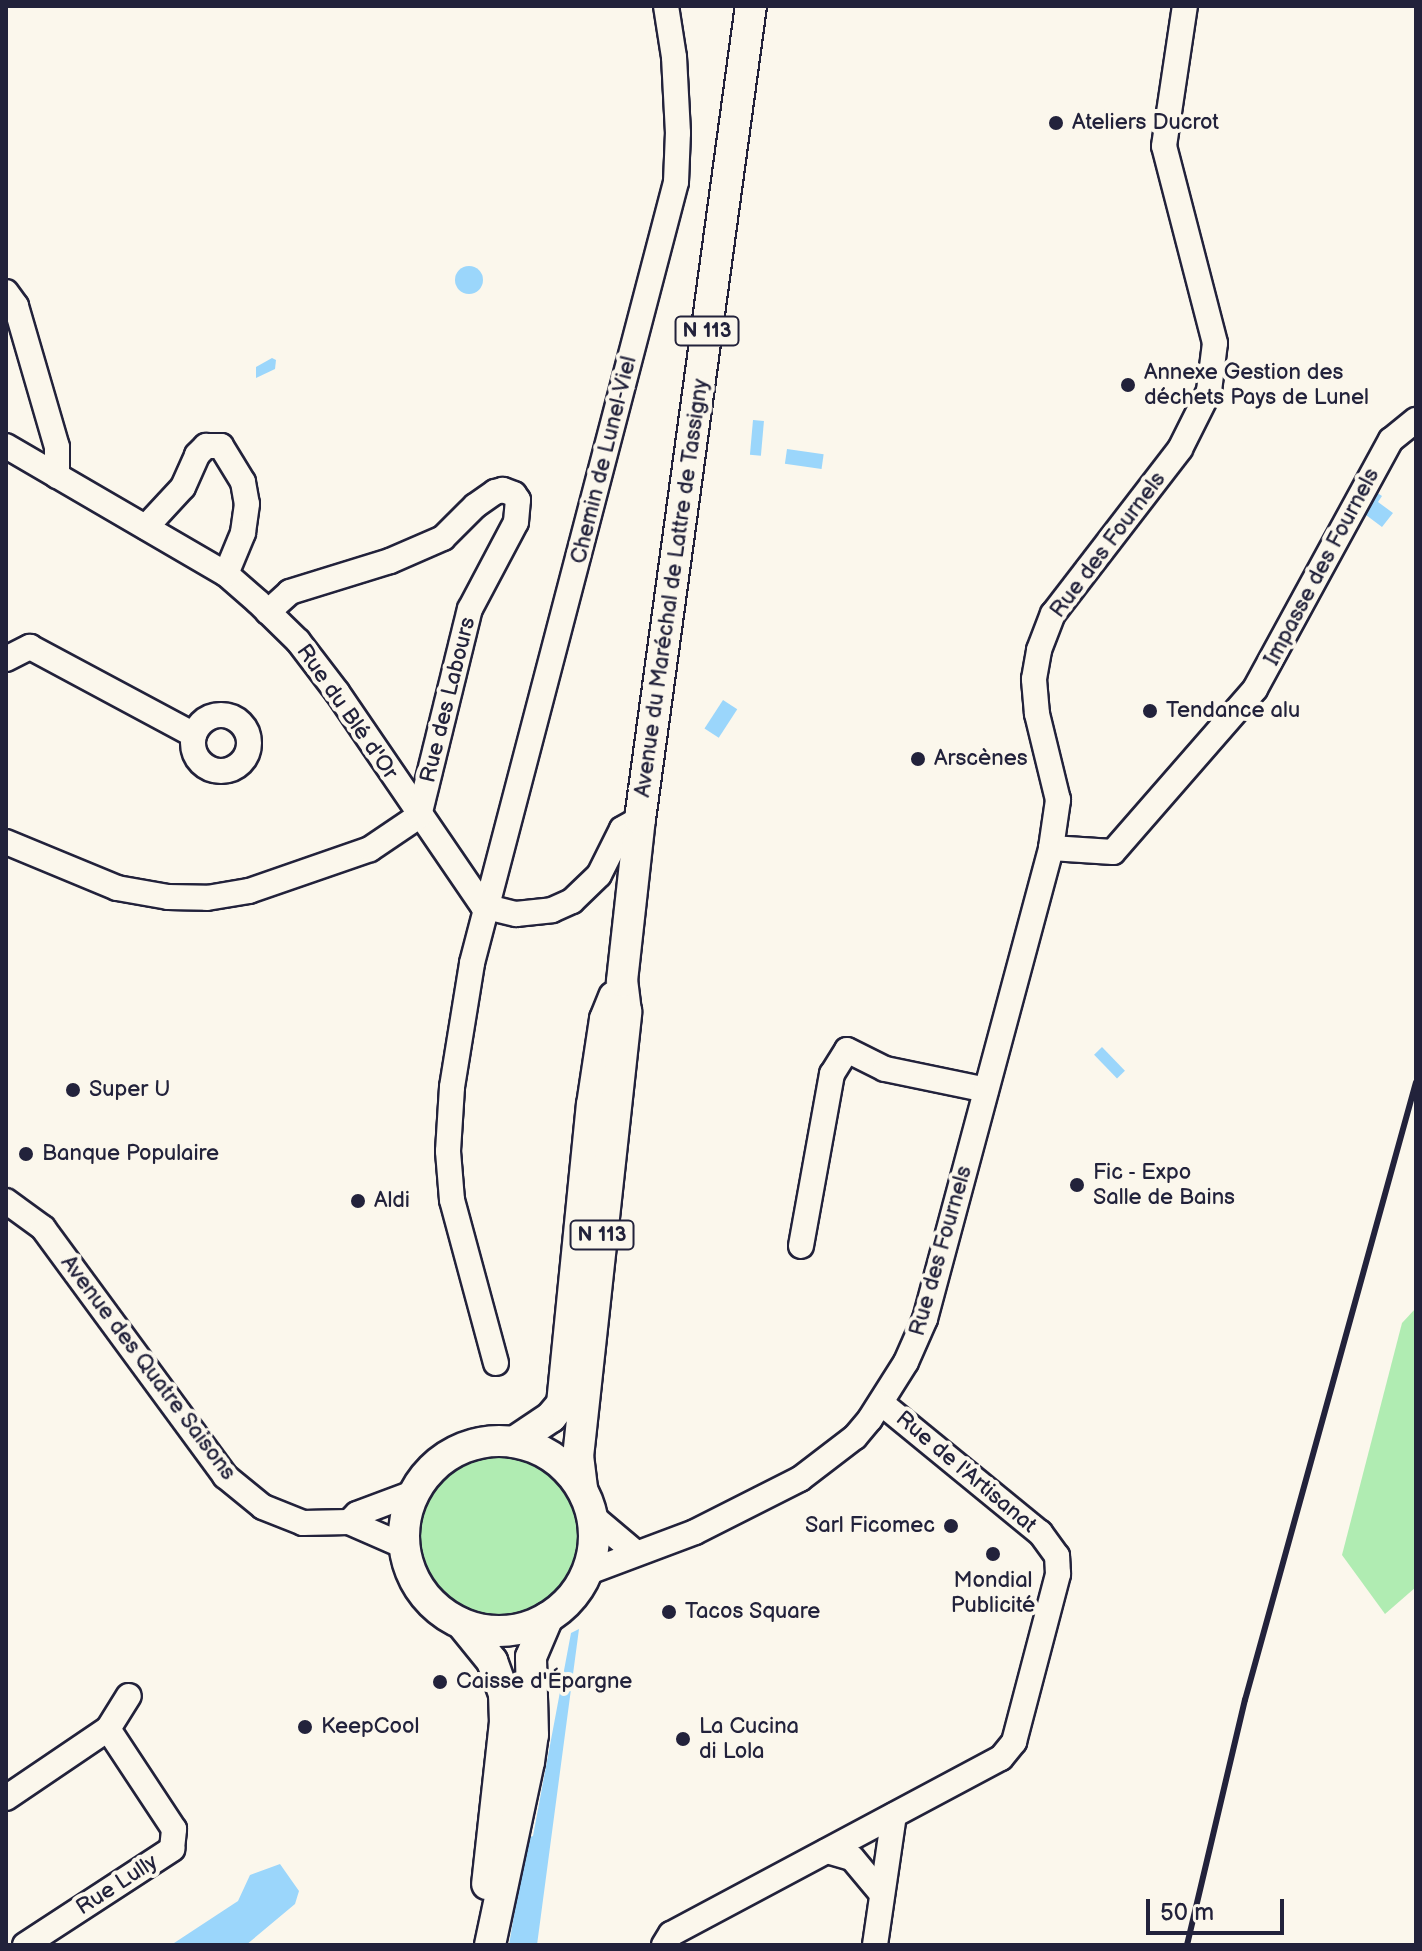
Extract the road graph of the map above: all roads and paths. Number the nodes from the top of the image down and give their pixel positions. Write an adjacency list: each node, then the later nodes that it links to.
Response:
1 (666, 6): 17 (street, Chemin de Lunel-Viel)
2 (751, 6): 14 (main road, Avenue du Maréchal de Lattre de Tassigny / N 113)
3 (1185, 6): 16 (street, Rue des Fournels)
4 (6, 292): 7 (street)
5 (1416, 420): 16 (street, Impasse des Fournels)
6 (11, 455): 7 (street, Rue du Blé d'Or)
7 (57, 476): 8 (street, Rue du Blé d'Or)
8 (146, 527): 9 (street, Rue du Blé d'Or); 9 (street)
9 (226, 574): 10 (street, Rue du Blé d'Or)
10 (268, 612): 13 (street, Rue du Blé d'Or); 13 (street, Rue des Labours)
11 (6, 659): 12 (street)
12 (194, 735)
13 (419, 816): 15 (street); 17 (street, Rue du Blé d'Or)
14 (640, 819): 17 (street); 18 (main road, Avenue du Maréchal de Lattre de Tassigny / N 113)
15 (6, 842)
16 (1051, 848): 19 (street, Rue des Fournels)
17 (488, 909): 22 (street, Chemin de Lunel-Viel)
18 (622, 981): 24 (main road, Avenue du Maréchal de Lattre de Tassigny / N 113); 26 (main road, Avenue du Maréchal de Lattre de Tassigny / N 113)
19 (986, 1090): 21 (street); 23 (street, Rue des Fournels)
20 (6, 1201): 27 (street, Avenue des Quatre Saisons)
21 (801, 1246)
22 (496, 1363)
23 (881, 1403): 29 (street, Rue des Fournels); 36 (street, Rue de l'Artisanat)
24 (514, 1442): 25 (main road); 26 (main road)
25 (413, 1493): 27 (street, Avenue des Quatre Saisons); 28 (main road)
26 (587, 1502): 29 (street); 30 (main road)
27 (349, 1522): 28 (street, Avenue des Quatre Saisons)
28 (404, 1546): 32 (main road)
29 (636, 1553): 30 (street, Rue des Fournels)
30 (586, 1573): 31 (main road)
31 (548, 1617): 32 (main road); 40 (main road)
32 (462, 1624): 40 (main road)
33 (129, 1696): 34 (street)
34 (108, 1729): 35 (street); 39 (street, Rue Lully)
35 (6, 1798)
36 (894, 1815): 37 (street, Rue de l'Artisanat); 38 (street)
37 (827, 1851): 38 (street); 41 (street, Rue de l'Artisanat)
38 (882, 1894): 42 (street)
39 (25, 1945)
40 (488, 1945)
41 (664, 1945)
42 (875, 1945)

